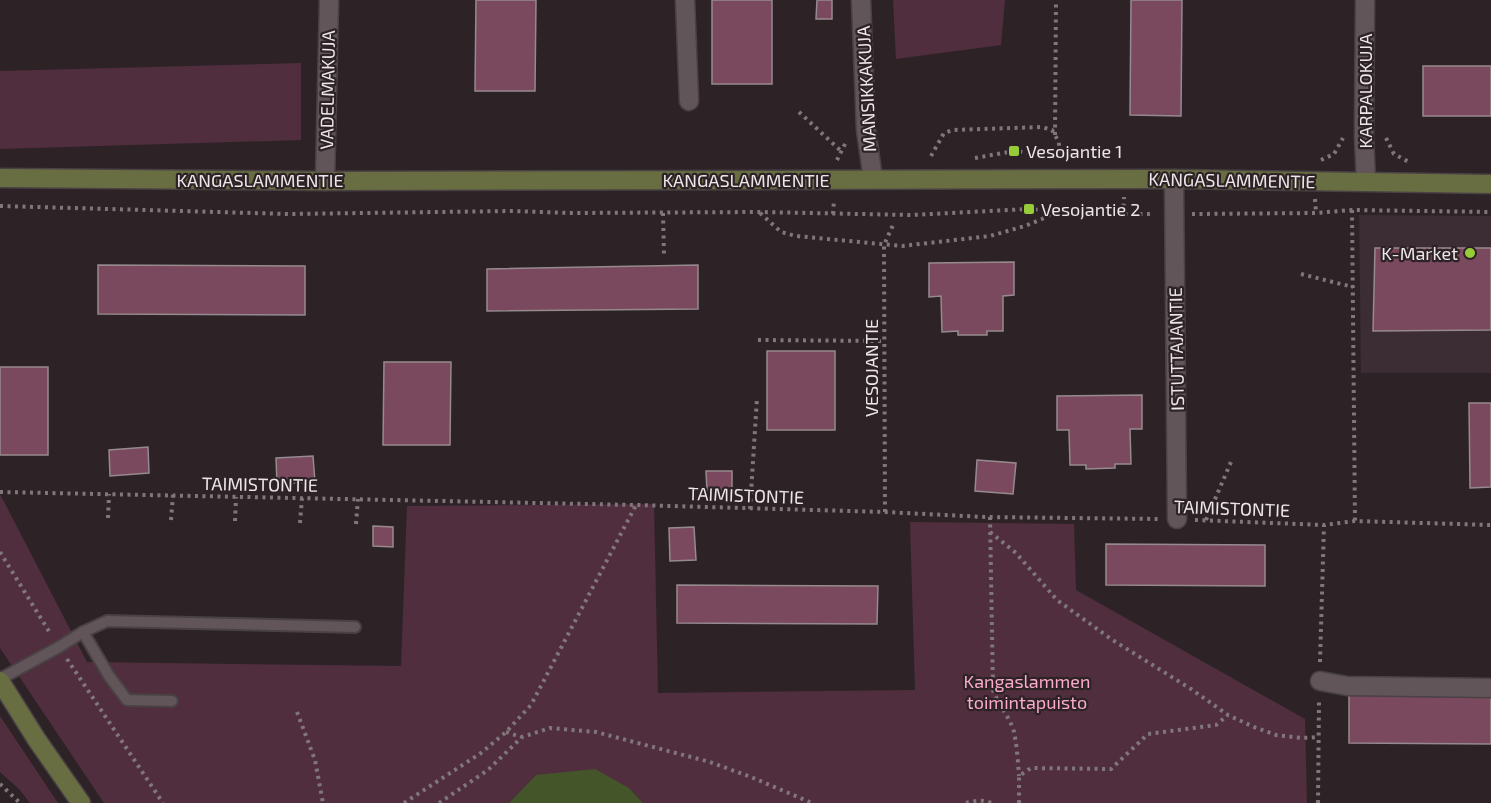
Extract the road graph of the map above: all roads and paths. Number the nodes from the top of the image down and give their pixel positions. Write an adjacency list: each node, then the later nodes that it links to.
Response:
1 (329, 0): 17 (street, VADELMAKUJA)
2 (685, 0): 6 (street)
3 (861, 0): 15 (street, MANSIKKAKUJA)
4 (1056, 0): 8 (path)
5 (1365, 0): 19 (street, KARPALOKUJA)
6 (689, 101)
7 (799, 112): 11 (path)
8 (1055, 136): 12 (path); 13 (path)
9 (1344, 136): 18 (path)
10 (1384, 136): 20 (path)
11 (841, 151)
12 (931, 156)
13 (1059, 156)
14 (0, 178): 17 (street, KANGASLAMMENTIE)
15 (873, 179): 16 (street, KANGASLAMMENTIE); 17 (street, KANGASLAMMENTIE)
16 (1174, 179): 18 (street, KANGASLAMMENTIE); 30 (street, ISTUTTAJANTIE)
17 (325, 181)
18 (1315, 181): 19 (street, KANGASLAMMENTIE); 29 (path)
19 (1366, 181): 20 (street, KANGASLAMMENTIE)
20 (1414, 183): 21 (street, KANGASLAMMENTIE); 26 (path)
21 (1491, 184)
22 (0, 206): 28 (path)
23 (1352, 210): 26 (path); 29 (path); 35 (path)
24 (1057, 211): 25 (path); 30 (path); 32 (path)
25 (759, 212): 28 (path); 32 (path)
26 (1414, 212): 27 (path)
27 (1491, 212)
28 (663, 213): 33 (path)
29 (1316, 213): 30 (path)
30 (1175, 214): 51 (street, ISTUTTAJANTIE)
31 (893, 225): 32 (path, VESOJANTIE)
32 (884, 245): 37 (path, VESOJANTIE)
33 (664, 255)
34 (1301, 274): 35 (path)
35 (1353, 287): 55 (path)
36 (758, 340): 37 (path)
37 (885, 341): 48 (path, VESOJANTIE)
38 (757, 398): 47 (path)
39 (1231, 462): 53 (path)
40 (0, 492): 41 (path, TAIMISTONTIE)
41 (109, 494): 42 (path, TAIMISTONTIE); 50 (path)
42 (174, 495): 43 (path, TAIMISTONTIE); 52 (path)
43 (237, 497): 44 (path, TAIMISTONTIE); 54 (path)
44 (302, 498): 45 (path, TAIMISTONTIE); 56 (path)
45 (358, 499): 46 (path, TAIMISTONTIE); 57 (path)
46 (636, 505): 47 (path, TAIMISTONTIE); 70 (path)
47 (750, 509): 48 (path, TAIMISTONTIE)
48 (885, 512): 49 (path, TAIMISTONTIE)
49 (990, 517): 51 (path, TAIMISTONTIE); 59 (path)
50 (108, 518)
51 (1177, 519): 53 (path, TAIMISTONTIE)
52 (171, 520)
53 (1206, 520): 55 (path, TAIMISTONTIE)
54 (235, 521)
55 (1355, 521): 58 (path, TAIMISTONTIE)
56 (300, 523)
57 (356, 524)
58 (1491, 525)
59 (990, 532): 69 (path); 73 (path)
60 (0, 552): 63 (path)
61 (355, 627): 62 (lane)
62 (83, 632): 63 (lane); 67 (lane)
63 (59, 646): 64 (lane); 77 (path)
64 (0, 680): 76 (street)
65 (1320, 681): 66 (street)
66 (1491, 688)
67 (172, 701)
68 (297, 712): 78 (path)
69 (1228, 715): 71 (path); 73 (path)
70 (506, 732): 72 (path); 79 (path)
71 (1318, 737)
72 (522, 738): 80 (path); 81 (path)
73 (1019, 776): 84 (path)
74 (0, 784): 75 (path)
75 (20, 803)
76 (81, 803)
77 (163, 803)
78 (323, 803)
79 (404, 803)
80 (439, 803)
81 (812, 803)
82 (966, 803): 83 (path)
83 (991, 803)
84 (1019, 803)

